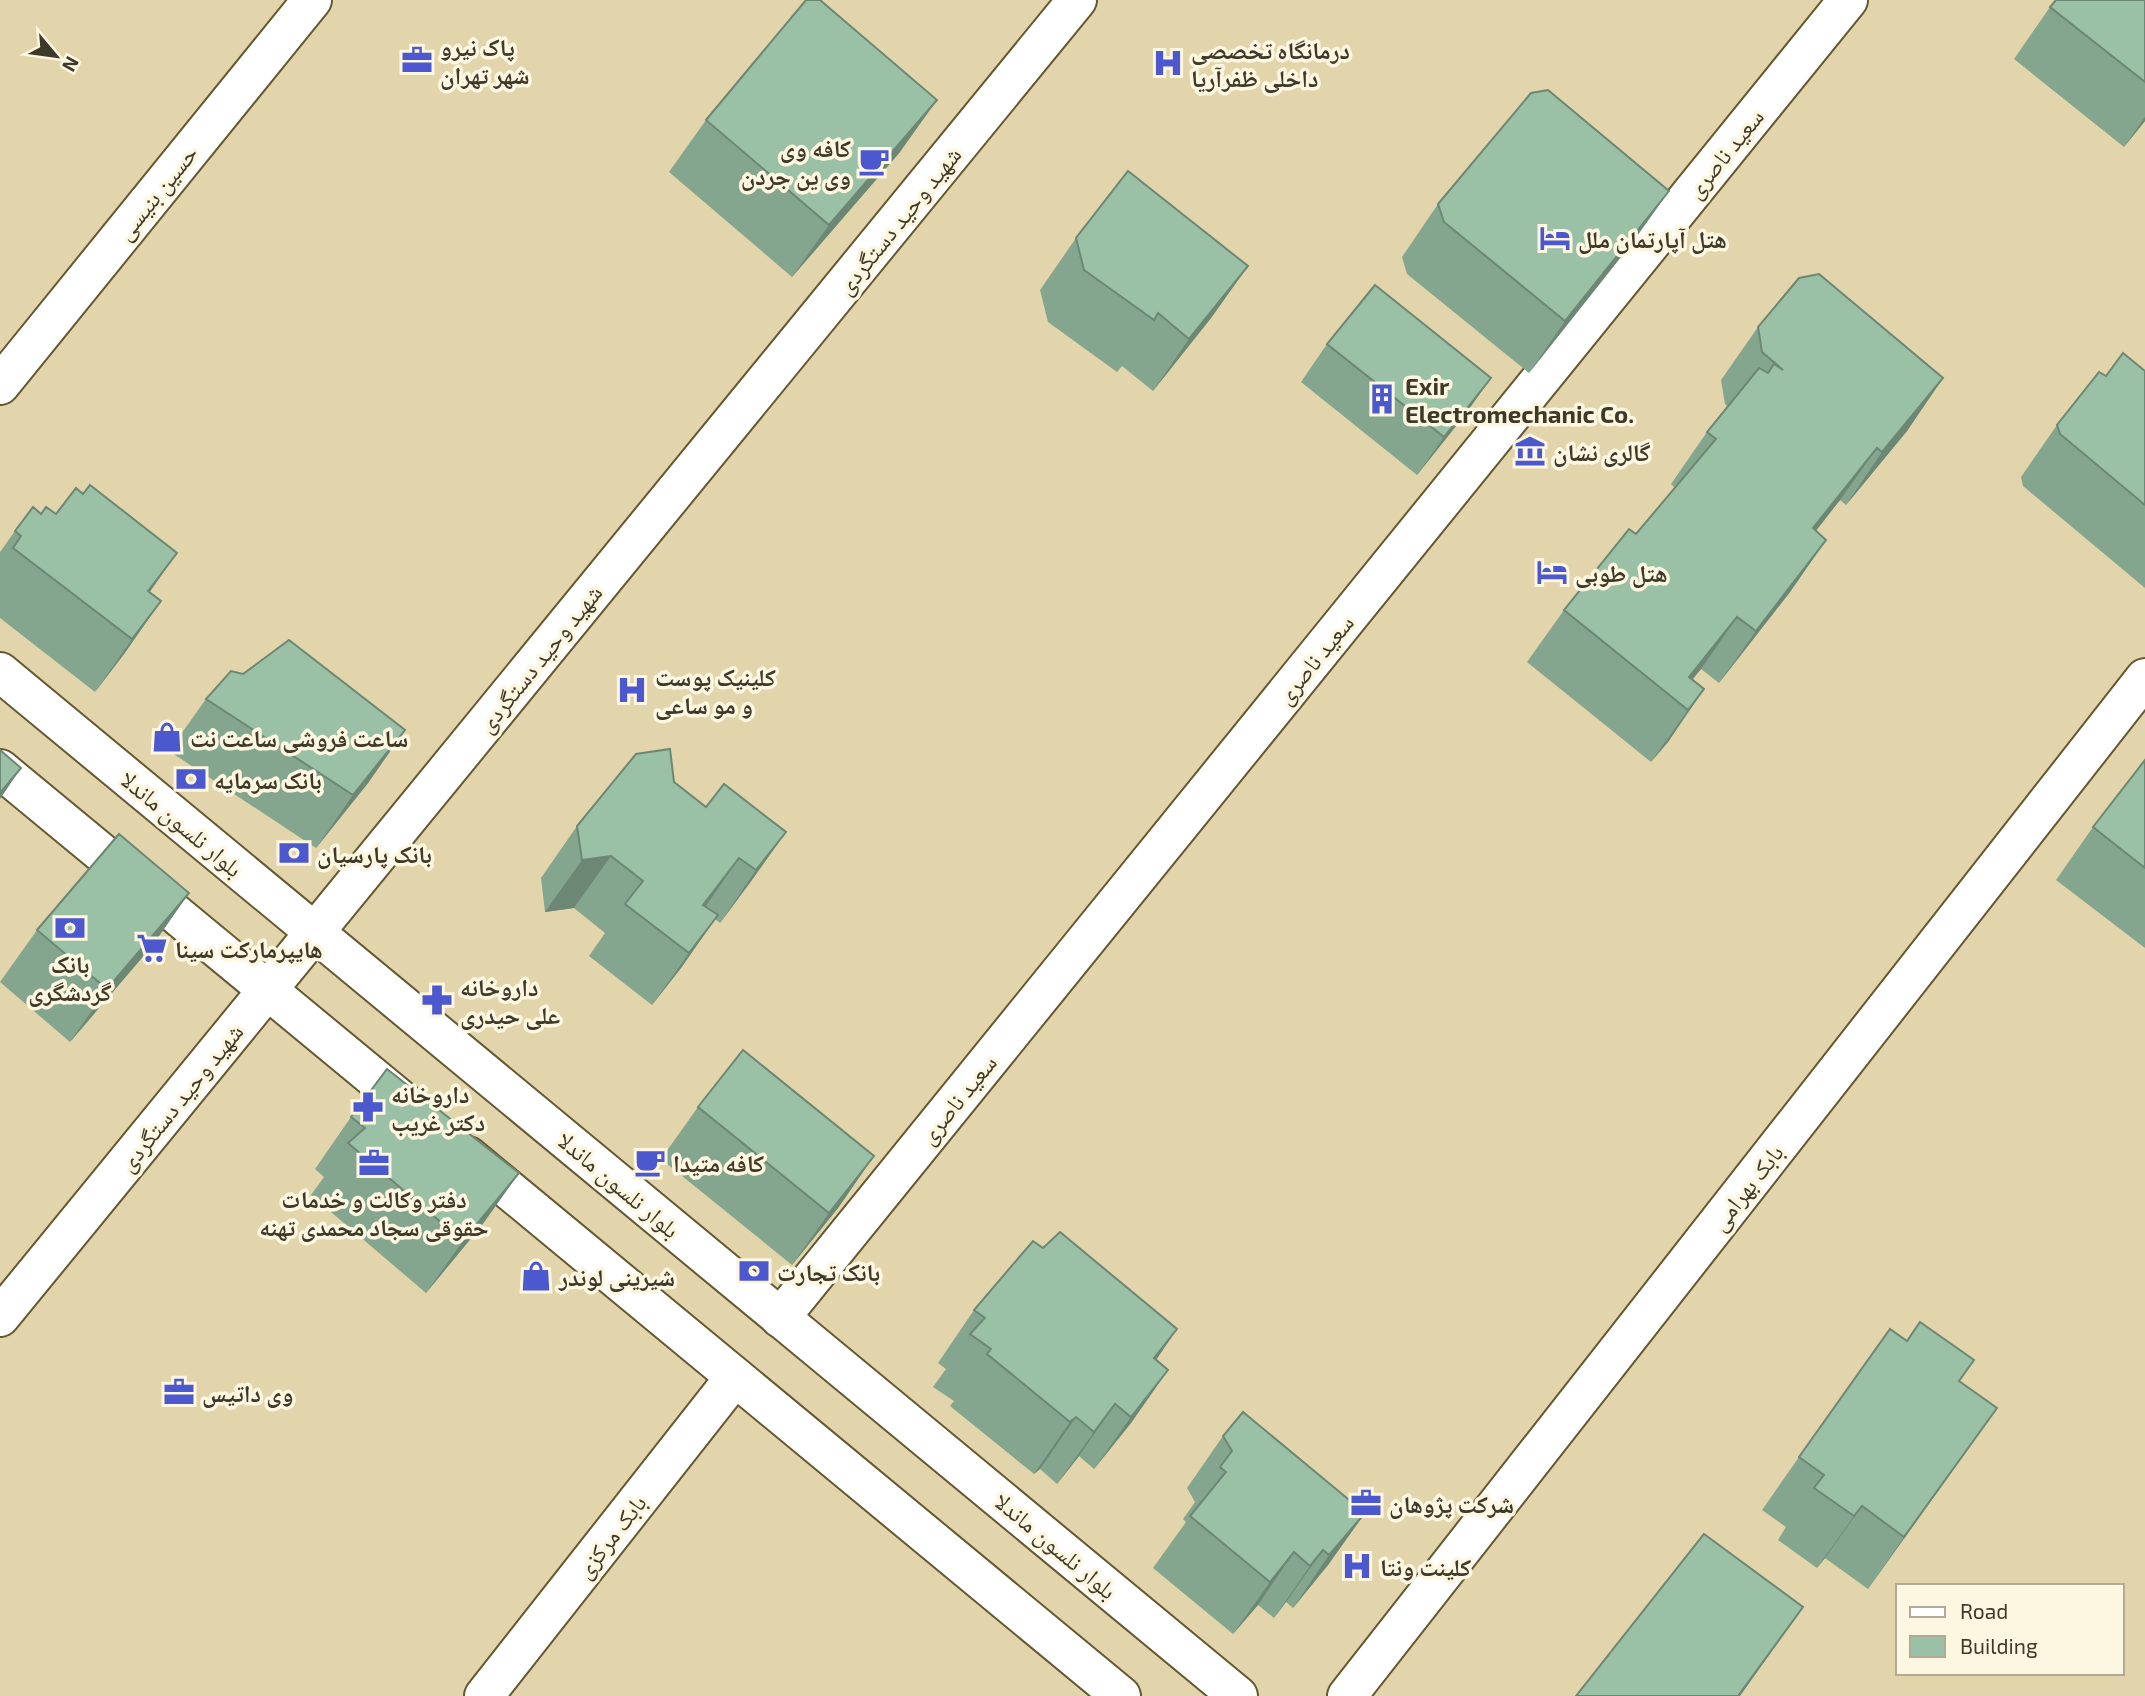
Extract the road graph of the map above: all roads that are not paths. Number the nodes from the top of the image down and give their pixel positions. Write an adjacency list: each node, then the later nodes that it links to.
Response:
1 (312, 0): 4 (main road, حسین بنیسی)
2 (1077, 0): 8 (main road, شهید وحید دستگردی)
3 (1848, 0): 11 (main road, سعید ناصری)
4 (0, 385)
5 (0, 672): 8 (main road, بلوار نلسون ماندلا)
6 (2145, 678): 16 (main road, بابک بهرامی)
7 (0, 769): 9 (main road)
8 (314, 932): 9 (main road, شهید وحید دستگردی); 11 (main road, بلوار نلسون ماندلا)
9 (267, 990): 10 (main road, شهید وحید دستگردی); 12 (main road)
10 (0, 1317)
11 (780, 1318): 15 (main road, بلوار نلسون ماندلا)
12 (735, 1377): 13 (main road, بابک مرکزی); 14 (main road)
13 (484, 1696)
14 (1121, 1696)
15 (1238, 1696)
16 (1347, 1696)

